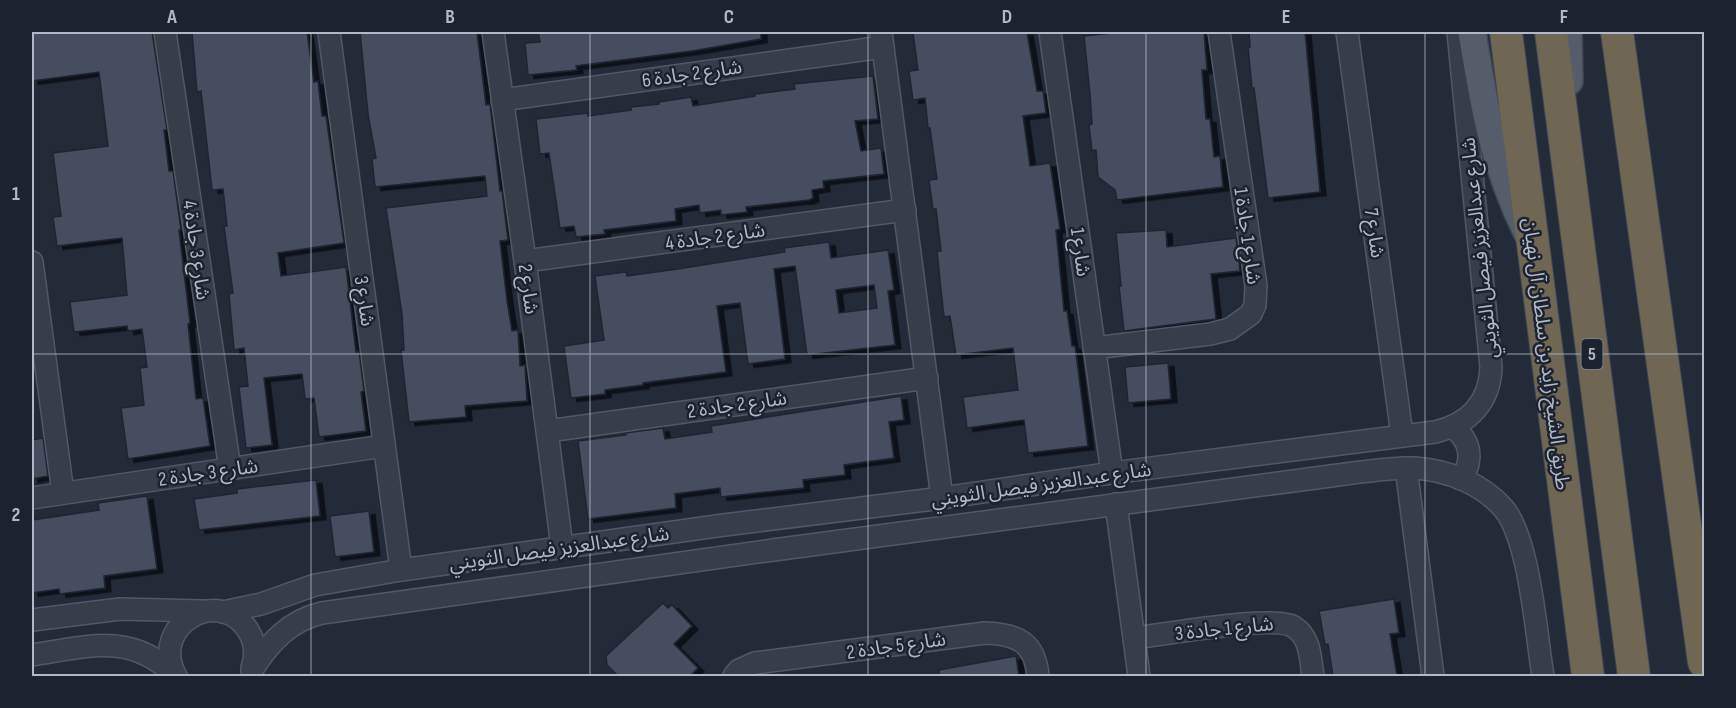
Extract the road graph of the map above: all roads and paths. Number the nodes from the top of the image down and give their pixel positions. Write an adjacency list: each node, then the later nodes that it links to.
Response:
1 (165, 32): 28 (street, شارع 3 جادة 4)
2 (329, 32): 26 (street, شارع 3)
3 (493, 32): 14 (street, شارع 2)
4 (1050, 32): 20 (street, شارع 1)
5 (1219, 32): 20 (street, شارع 1 جادة 1)
6 (1347, 32): 24 (street, شارع 7)
7 (1458, 32): 22 (street, شارع عبدالعزيز فيصل الثويني)
8 (1472, 32): 17 (main road)
9 (1506, 32): 17 (highway, طريق الشيخ زايد بن سلطان آل نهيان)
10 (1551, 32): 15 (highway, 5)
11 (1568, 32): 15 (main road)
12 (1617, 32): 44 (highway)
13 (882, 39): 14 (street, شارع 2 جادة 6); 16 (street)
14 (502, 100): 18 (street, شارع 2)
15 (1570, 184): 57 (highway, 5)
16 (905, 210): 18 (street, شارع 2 جادة 4); 21 (street)
17 (1532, 242): 56 (highway, طريق الشيخ زايد بن سلطان آل نهيان)
18 (525, 261): 23 (street, شارع 2)
19 (32, 262): 32 (street)
20 (1094, 348): 29 (street, شارع 1)
21 (927, 378): 23 (street, شارع 2 جادة 2); 34 (street)
22 (1453, 427): 24 (street, شارع عبدالعزيز فيصل الثويني); 31 (street)
23 (548, 431): 38 (street, شارع 2)
24 (1402, 435): 25 (street, شارع عبدالعزيز فيصل الثويني)
25 (1335, 445): 29 (street, شارع عبدالعزيز فيصل الثويني); 30 (street)
26 (384, 446): 28 (street, شارع 3 جادة 2); 41 (street, شارع 3)
27 (1406, 468): 30 (street, شارع عبدالعزيز فيصل الثويني); 31 (street, شارع عبدالعزيز فيصل الثويني); 54 (street)
28 (230, 469): 32 (street, شارع 3 جادة 2)
29 (1112, 473): 34 (street, شارع عبدالعزيز فيصل الثويني)
30 (1338, 475): 35 (street, شارع عبدالعزيز فيصل الثويني)
31 (1461, 479): 55 (street, شارع عبدالعزيز فيصل الثويني)
32 (63, 493): 33 (street, شارع 3 جادة 2)
33 (32, 498)
34 (942, 498): 36 (street, شارع عبدالعزيز فيصل الثويني)
35 (1116, 504): 39 (street, شارع عبدالعزيز فيصل الثويني); 45 (street)
36 (768, 520): 37 (street, شارع عبدالعزيز فيصل الثويني); 39 (street)
37 (724, 525): 38 (street, شارع عبدالعزيز فيصل الثويني); 40 (street)
38 (562, 547): 41 (street, شارع عبدالعزيز فيصل الثويني)
39 (772, 550): 40 (street, شارع عبدالعزيز فيصل الثويني)
40 (728, 556): 48 (street, شارع عبدالعزيز فيصل الثويني)
41 (401, 570): 42 (street, شارع عبدالعزيز فيصل الثويني)
42 (214, 612): 43 (street, شارع عبدالعزيز فيصل الثويني); 48 (street); 49 (street)
43 (32, 620)
44 (1701, 621): 47 (highway)
45 (1134, 638): 52 (street); 53 (street, شارع 1 جادة 3)
46 (32, 655): 49 (street)
47 (1704, 662)
48 (249, 675)
49 (175, 676)
50 (734, 676): 51 (street, شارع 5 جادة 2)
51 (1038, 676)
52 (1139, 676)
53 (1313, 676)
54 (1433, 676)
55 (1543, 676)
56 (1588, 676)
57 (1634, 676)

